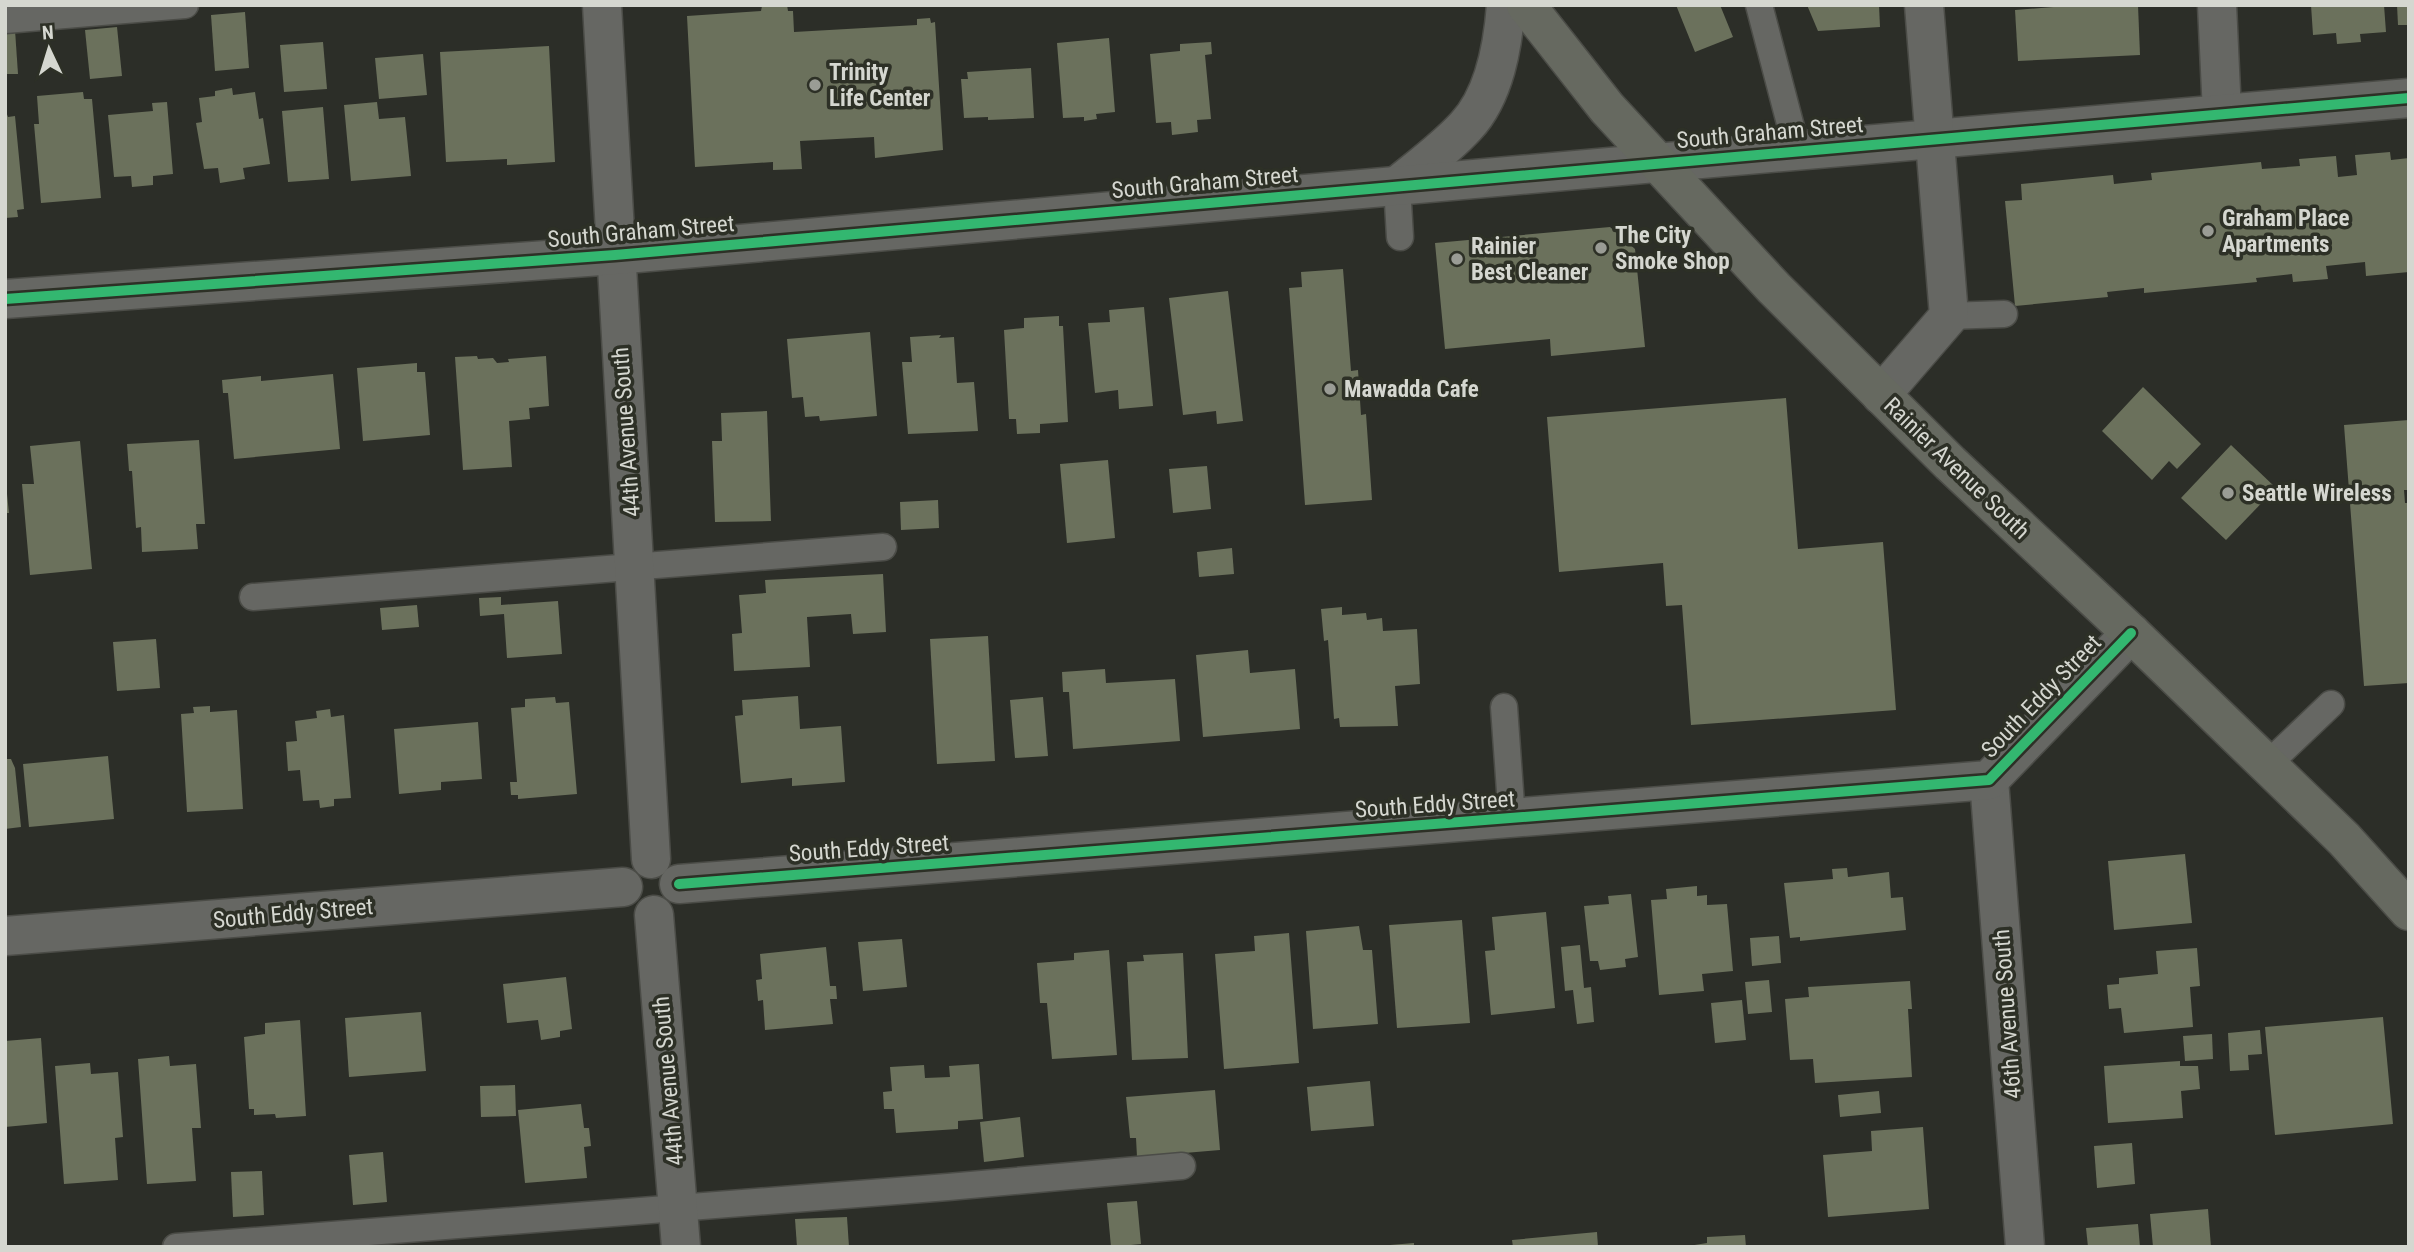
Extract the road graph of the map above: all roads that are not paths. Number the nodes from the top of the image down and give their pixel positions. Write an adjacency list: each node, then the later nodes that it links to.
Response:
1 (185, 5): 7 (lane)
2 (602, 5): 15 (street, 44th Avenue South)
3 (1759, 5): 11 (lane)
4 (1924, 5): 10 (street)
5 (2217, 5): 9 (street)
6 (1522, 6): 12 (main road, Rainier Avenue South); 13 (street)
7 (5, 20)
8 (2409, 98): 9 (street, South Graham Street)
9 (2222, 113): 10 (street, South Graham Street)
10 (1936, 139): 11 (street, South Graham Street); 18 (street)
11 (1797, 150): 12 (street, South Graham Street)
12 (1656, 163): 13 (street, South Graham Street); 19 (main road, Rainier Avenue South)
13 (1397, 186): 14 (lane); 15 (street, South Graham Street)
14 (1400, 237)
15 (615, 255): 16 (street, South Graham Street); 21 (street, 44th Avenue South)
16 (5, 299)
17 (2004, 314): 18 (lane)
18 (1949, 316): 19 (street)
19 (1881, 396): 23 (main road, Rainier Avenue South)
20 (883, 547): 21 (lane)
21 (635, 568): 22 (lane); 29 (street, 44th Avenue South)
22 (253, 597)
23 (2131, 633): 26 (main road, Rainier Avenue South); 27 (street, South Eddy Street)
24 (2331, 704): 26 (lane)
25 (1504, 707): 28 (lane)
26 (2267, 765): 31 (main road, Rainier Avenue South)
27 (1989, 780): 28 (street, South Eddy Street); 38 (street, 46th Avenue South)
28 (1512, 820): 29 (street, South Eddy Street)
29 (665, 871): 30 (street); 32 (street)
30 (623, 887): 32 (street); 33 (street, South Eddy Street)
31 (2404, 898)
32 (654, 915): 35 (street, 44th Avenue South)
33 (5, 936)
34 (1182, 1166): 35 (lane)
35 (678, 1207): 36 (lane); 37 (street, 44th Avenue South)
36 (176, 1247)
37 (681, 1247)
38 (2025, 1247)

